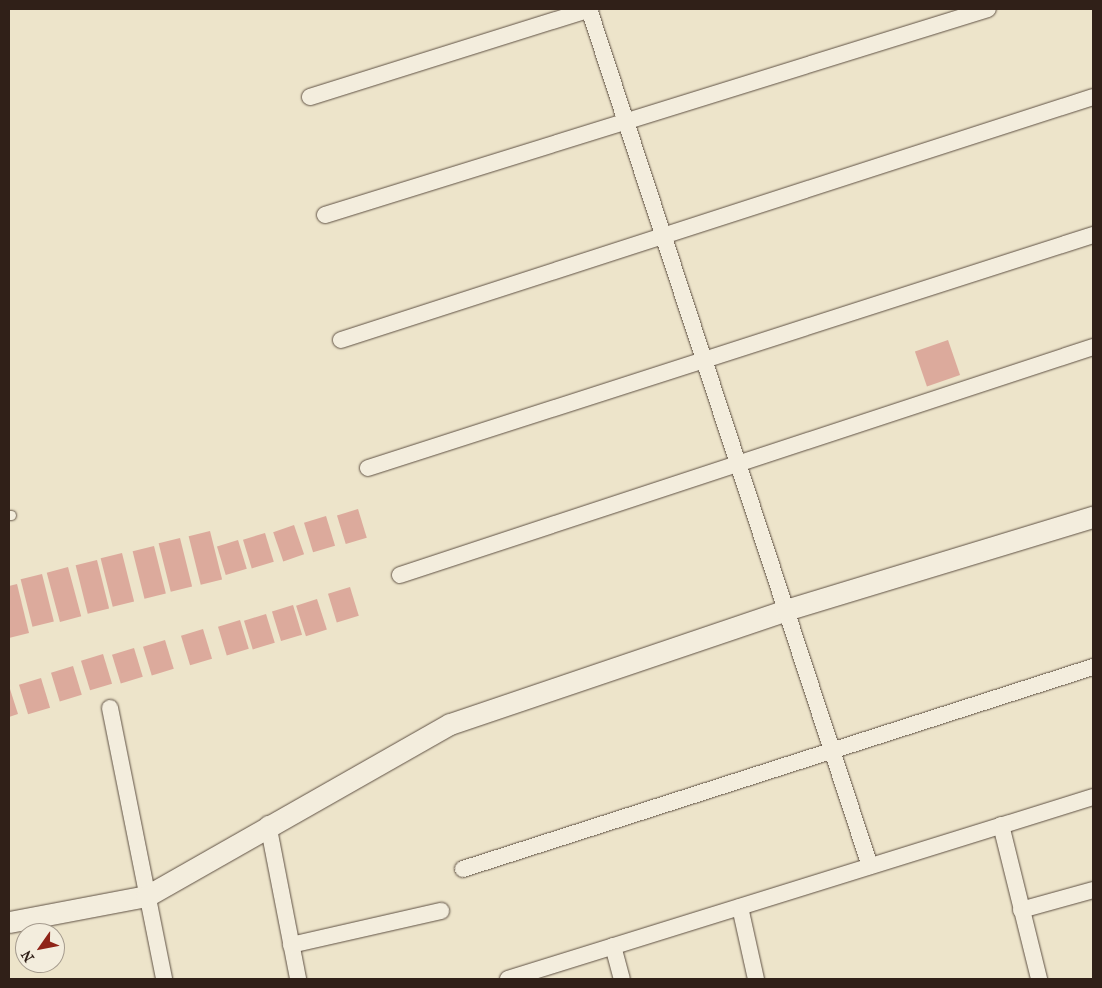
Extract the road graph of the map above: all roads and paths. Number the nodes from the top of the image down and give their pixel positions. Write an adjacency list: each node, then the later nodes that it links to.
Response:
1 (590, 9): 3 (street); 5 (street)
2 (988, 9): 5 (street)
3 (310, 97)
4 (1093, 97): 8 (street)
5 (626, 121): 6 (street); 8 (street)
6 (325, 215)
7 (1093, 235): 11 (street)
8 (664, 236): 9 (street); 11 (street)
9 (341, 340)
10 (1093, 347): 12 (street)
11 (702, 360): 12 (street); 13 (street)
12 (738, 464): 15 (street); 16 (street)
13 (368, 468)
14 (1093, 517): 16 (street)
15 (400, 575)
16 (786, 610): 19 (street); 21 (street)
17 (1093, 667): 19 (street)
18 (110, 708): 26 (street)
19 (832, 751): 23 (street); 24 (street)
20 (1093, 797): 22 (street)
21 (268, 824): 26 (street); 31 (street)
22 (1001, 825): 23 (street); 28 (street)
23 (870, 866): 27 (street)
24 (464, 869)
25 (1093, 890): 28 (street)
26 (147, 896): 30 (street); 33 (street)
27 (740, 907): 32 (street); 37 (street)
28 (1021, 910): 38 (street)
29 (440, 912): 31 (street)
30 (9, 922)
31 (291, 945): 34 (street)
32 (613, 946): 35 (street); 36 (street)
33 (164, 979)
34 (298, 979)
35 (508, 979)
36 (622, 979)
37 (756, 979)
38 (1039, 979)

